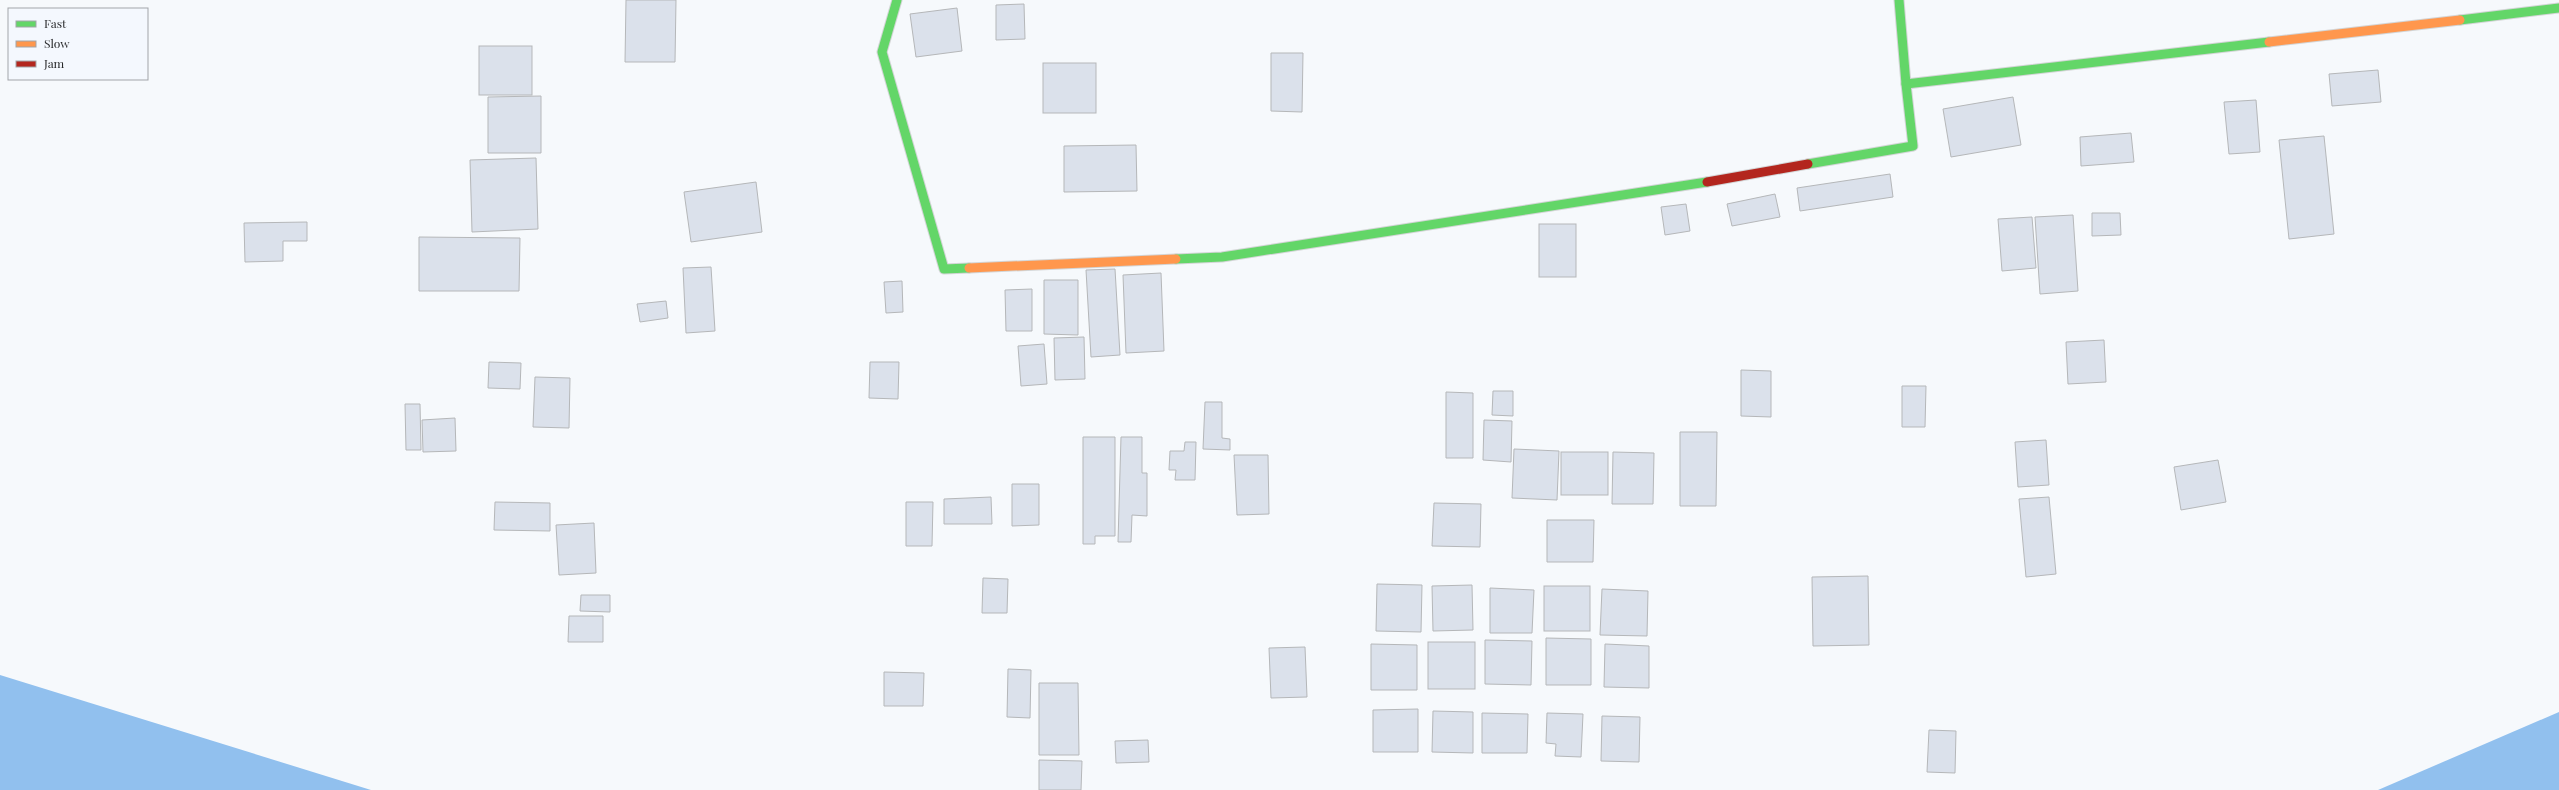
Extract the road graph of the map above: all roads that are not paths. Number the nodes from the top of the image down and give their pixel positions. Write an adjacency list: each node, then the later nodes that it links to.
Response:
1 (897, 0): 4 (street)
2 (1899, 0): 4 (street)
3 (2559, 8): 4 (street)
4 (1906, 84)

